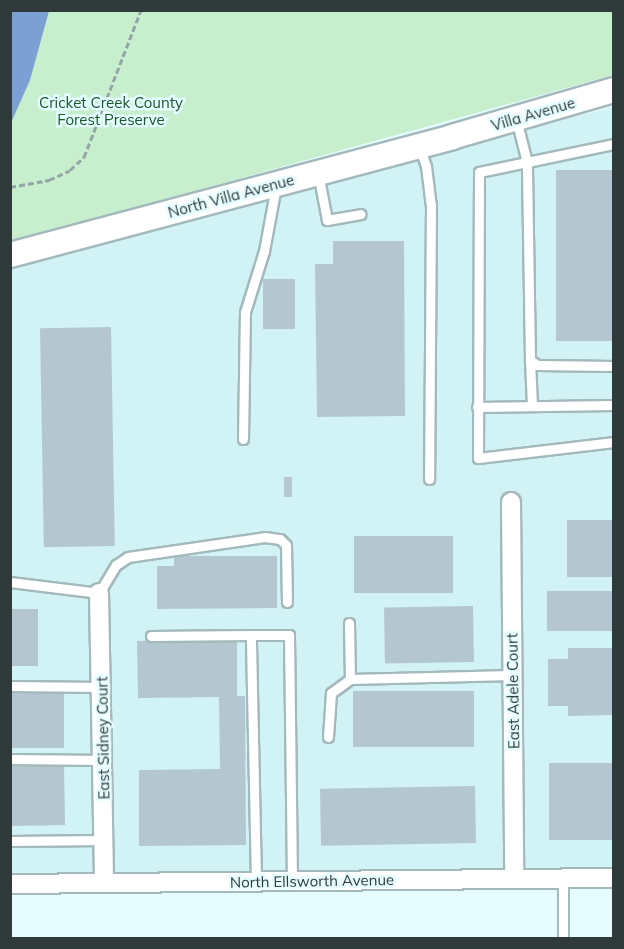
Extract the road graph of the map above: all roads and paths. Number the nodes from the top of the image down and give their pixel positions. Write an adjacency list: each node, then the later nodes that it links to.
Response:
1 (141, 10): 10 (path)
2 (614, 90): 3 (main road, Villa Avenue)
3 (515, 119): 4 (main road, Villa Avenue); 7 (lane)
4 (452, 137): 6 (main road, North Villa Avenue)
5 (614, 144): 7 (lane)
6 (419, 146): 8 (main road, North Villa Avenue); 20 (lane)
7 (527, 162): 13 (lane); 17 (lane)
8 (318, 173): 9 (main road, North Villa Avenue); 11 (lane)
9 (276, 184): 12 (main road, North Villa Avenue); 18 (lane)
10 (10, 187)
11 (360, 214)
12 (10, 255)
13 (530, 360): 14 (lane); 16 (lane)
14 (614, 366)
15 (614, 405): 16 (lane)
16 (532, 406): 17 (lane)
17 (477, 407): 19 (lane)
18 (243, 439)
19 (614, 442)
20 (429, 479)
21 (511, 502): 28 (street, East Adele Court)
22 (10, 582): 23 (lane)
23 (99, 593): 24 (lane); 31 (street, East Sidney Court)
24 (287, 602)
25 (349, 623): 29 (lane)
26 (251, 635): 27 (lane); 40 (lane); 41 (lane)
27 (151, 636)
28 (512, 675): 29 (lane); 39 (street, East Adele Court)
29 (350, 679): 32 (lane)
30 (10, 686): 31 (lane)
31 (102, 687): 34 (street, East Sidney Court)
32 (328, 737)
33 (10, 759): 34 (lane)
34 (103, 760): 35 (street, East Sidney Court)
35 (104, 840): 36 (lane); 42 (street, East Sidney Court)
36 (10, 841)
37 (563, 878): 38 (street, North Ellsworth Avenue); 39 (street, North Ellsworth Avenue); 44 (lane)
38 (614, 878)
39 (514, 879): 41 (street, North Ellsworth Avenue)
40 (256, 881): 41 (street, North Ellsworth Avenue); 42 (street, North Ellsworth Avenue)
41 (292, 881)
42 (104, 883): 43 (street, North Ellsworth Avenue)
43 (10, 884)
44 (563, 939)

